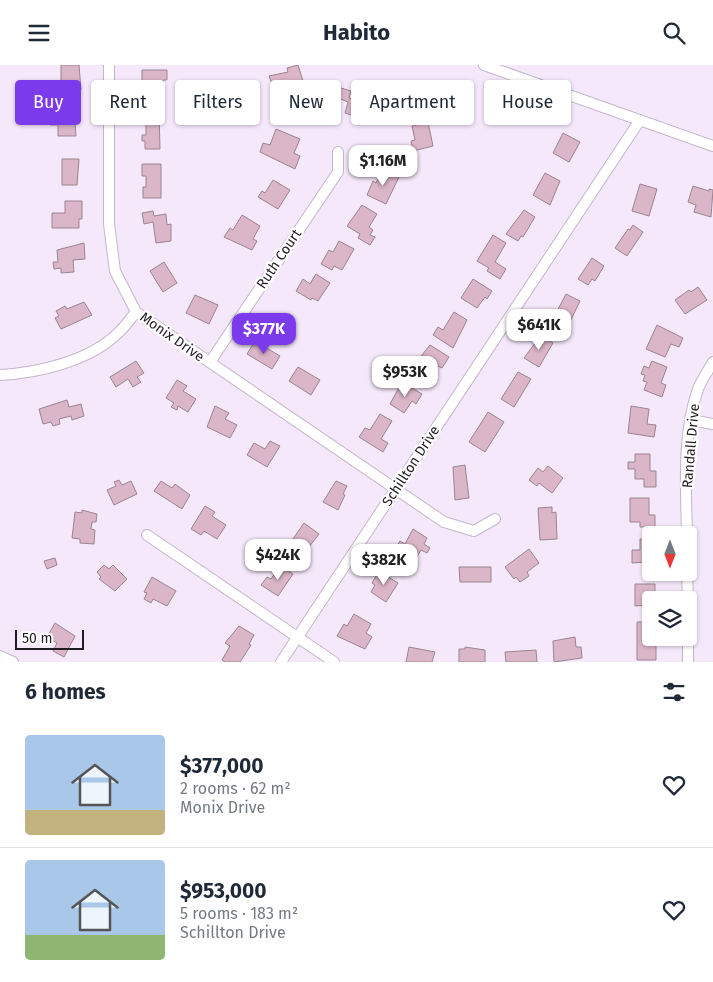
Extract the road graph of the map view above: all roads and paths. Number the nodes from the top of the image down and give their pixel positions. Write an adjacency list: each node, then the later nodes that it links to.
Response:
1 (109, 65): 6 (street, Monix Drive)
2 (484, 65): 3 (street)
3 (640, 120): 4 (street); 12 (street, Schillton Drive)
4 (713, 146)
5 (338, 152): 8 (street, Ruth Court)
6 (136, 312): 8 (street, Monix Drive); 9 (street)
7 (713, 362): 10 (street, Randall Drive)
8 (210, 363): 12 (street, Monix Drive)
9 (0, 375)
10 (691, 420): 11 (street); 14 (street, Randall Drive)
11 (713, 424)
12 (396, 489): 13 (street, Monix Drive); 16 (street, Schillton Drive)
13 (495, 519)
14 (687, 526)
15 (146, 535): 16 (street)
16 (298, 638): 20 (street, Schillton Drive); 21 (street)
17 (688, 646): 22 (street)
18 (0, 657): 19 (street)
19 (13, 662)
20 (281, 662)
21 (334, 662)
22 (688, 662)

